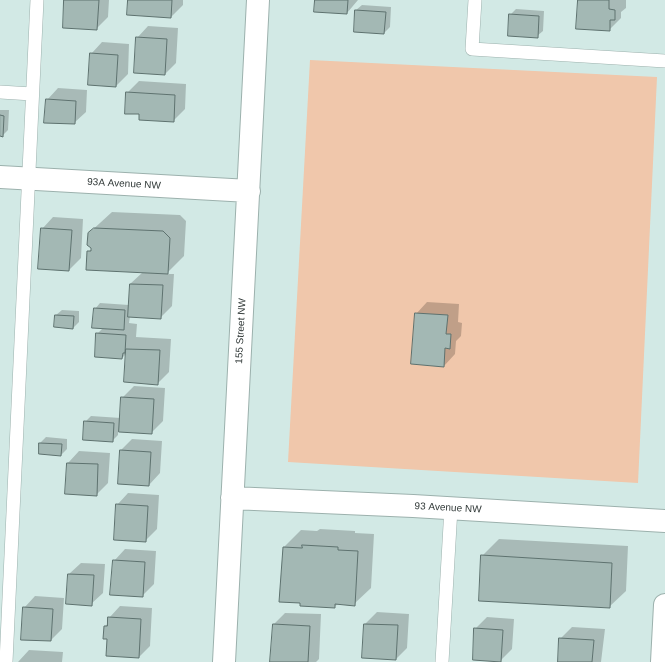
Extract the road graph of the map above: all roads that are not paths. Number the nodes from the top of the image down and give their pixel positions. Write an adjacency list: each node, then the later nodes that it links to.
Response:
1 (37, 0): 6 (lane)
2 (258, 0): 9 (street, 155 Street NW)
3 (474, 0): 4 (lane)
4 (665, 61)
5 (0, 92): 6 (lane)
6 (32, 94): 8 (lane)
7 (0, 177): 8 (street, 93A Avenue NW)
8 (28, 178): 9 (street, 93A Avenue NW); 14 (lane)
9 (249, 191): 10 (street, 155 Street NW)
10 (232, 498): 11 (street, 93 Avenue NW); 15 (street, 155 Street NW)
11 (451, 508): 12 (street, 93 Avenue NW); 16 (lane)
12 (665, 521)
13 (665, 604): 17 (street)
14 (6, 662)
15 (224, 662)
16 (442, 662)
17 (662, 662)

